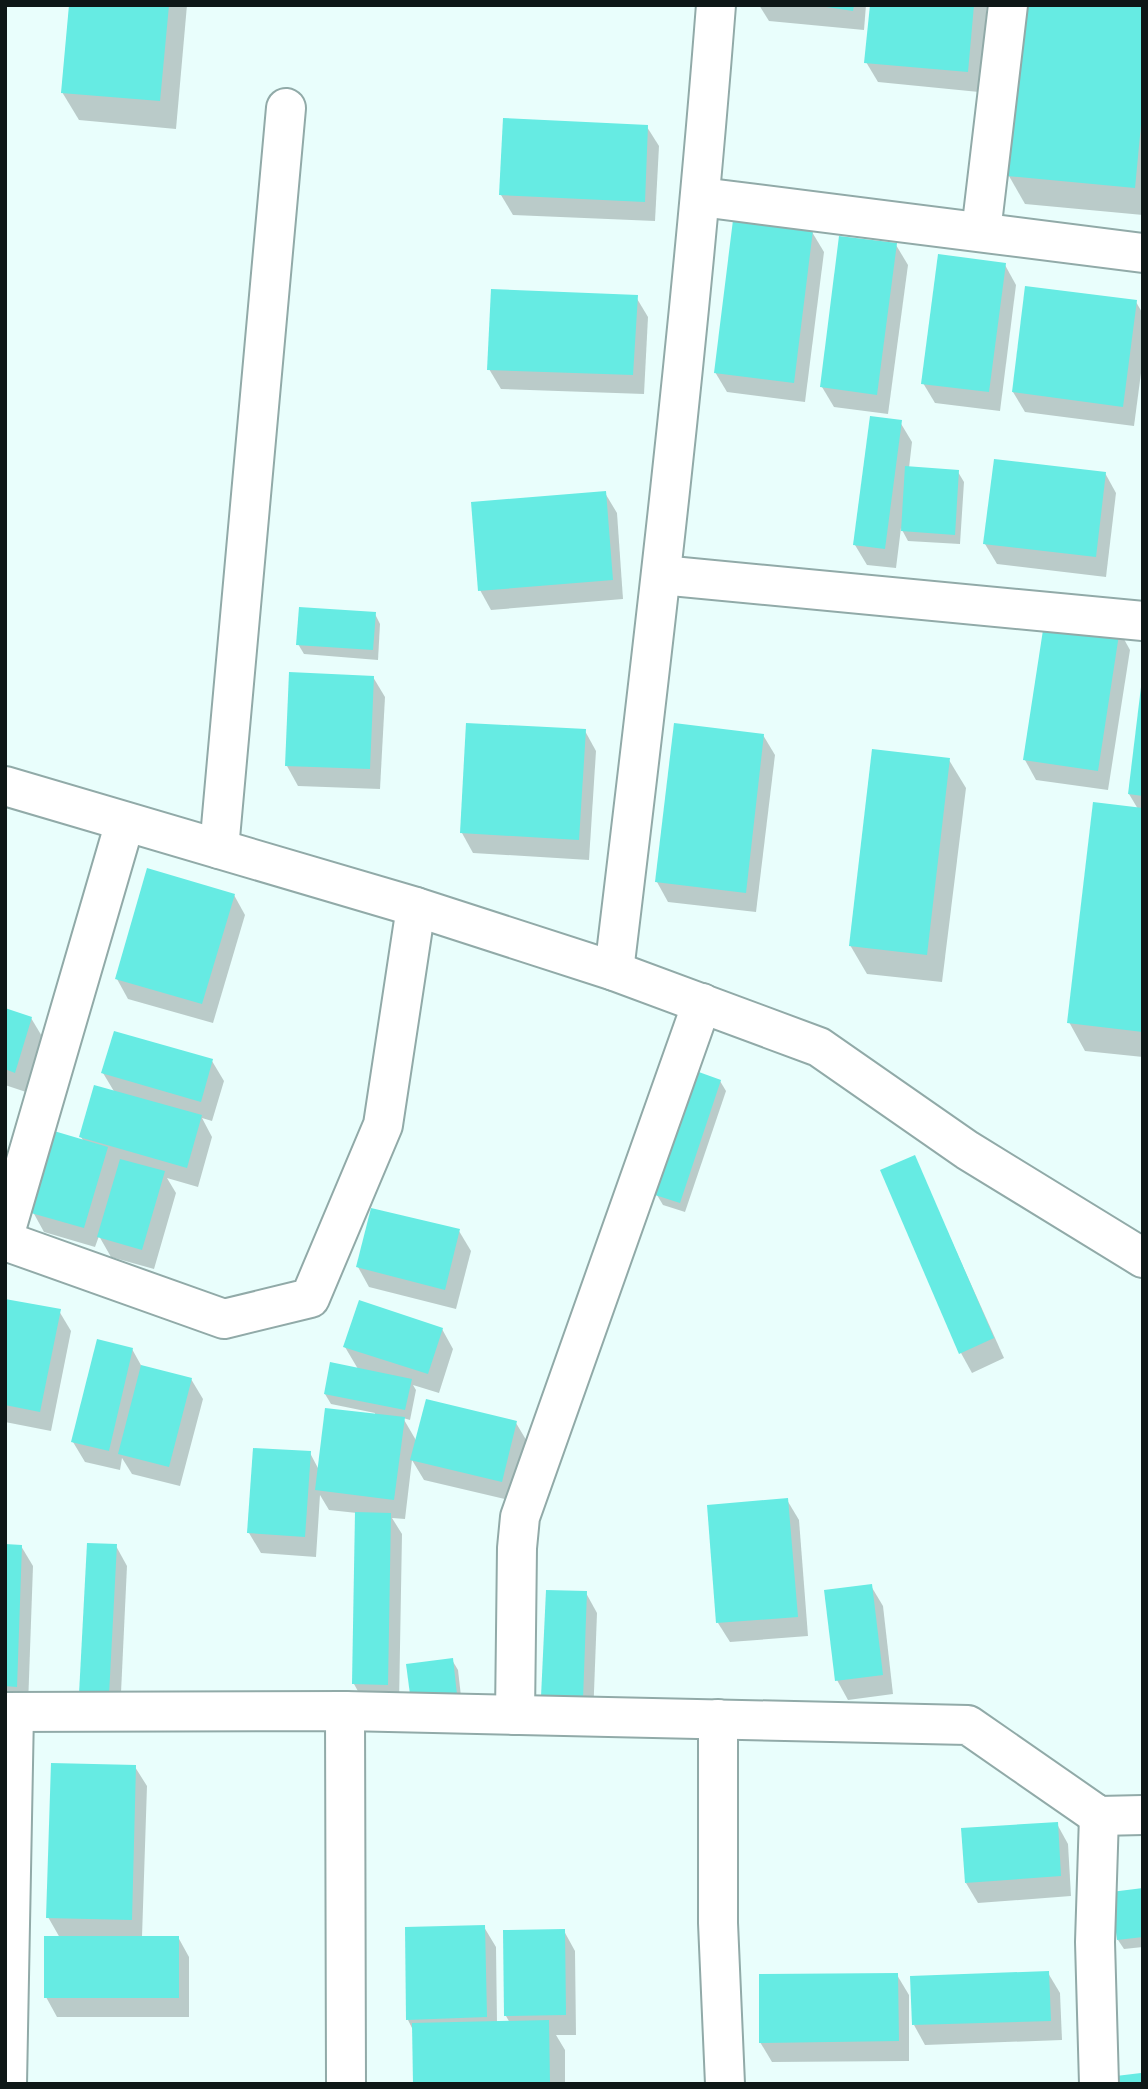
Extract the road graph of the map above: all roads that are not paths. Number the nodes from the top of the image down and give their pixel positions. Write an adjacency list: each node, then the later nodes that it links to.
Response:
1 (716, 5): 4 (street)
2 (1008, 5): 5 (street)
3 (286, 108): 11 (street)
4 (701, 197): 5 (street); 7 (street)
5 (981, 232): 6 (street)
6 (1143, 253)
7 (661, 576): 8 (street); 13 (street)
8 (1143, 621)
9 (5, 786): 10 (street)
10 (125, 822): 11 (street); 15 (street)
11 (219, 849): 12 (street)
12 (416, 906): 13 (street); 16 (street)
13 (614, 971): 14 (street)
14 (702, 1003): 17 (street); 20 (street)
15 (5, 1233)
16 (5, 1241)
17 (1143, 1258)
18 (345, 1711): 19 (street); 20 (street); 25 (street)
19 (10, 1712): 24 (street)
20 (515, 1715): 21 (street)
21 (718, 1719): 23 (street); 26 (street)
22 (1143, 1815): 23 (street)
23 (1099, 1816): 27 (street)
24 (7, 2084)
25 (346, 2084)
26 (725, 2084)
27 (1099, 2084)

